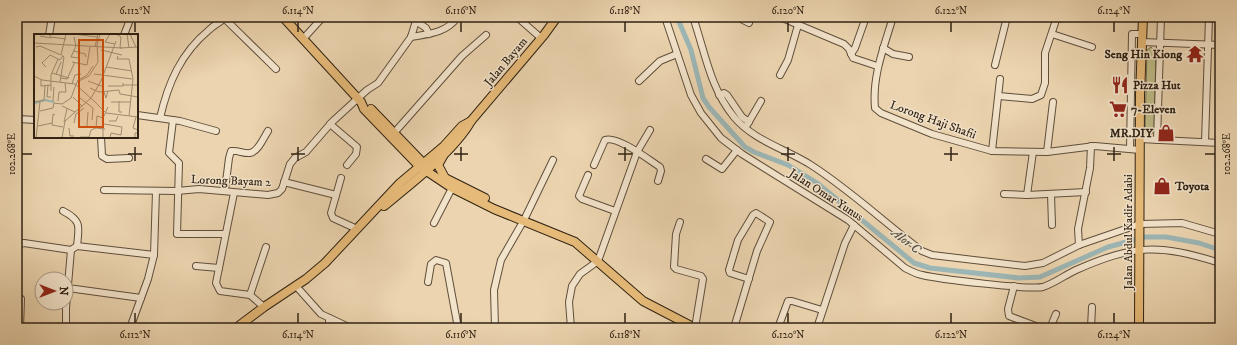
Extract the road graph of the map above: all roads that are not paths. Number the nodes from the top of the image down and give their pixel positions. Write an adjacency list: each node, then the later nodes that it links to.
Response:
1 (52, 17): 24 (street)
2 (131, 17): 25 (street)
3 (283, 17): 30 (main road)
4 (323, 17): 30 (street)
5 (410, 17): 21 (street)
6 (517, 17): 31 (street)
7 (557, 17): 31 (main road, Jalan Bayam)
8 (665, 17): 38 (street, Jalan Omar Yunus)
9 (693, 17): 57 (street)
10 (737, 17): 22 (street)
11 (780, 17): 23 (street)
12 (866, 17): 39 (street)
13 (893, 17): 37 (street)
14 (1007, 17): 41 (street)
15 (1057, 17): 27 (street)
16 (1143, 17): 32 (main road, Jalan Abdul Kadir Adabi)
17 (1161, 17): 33 (street)
18 (1209, 17): 34 (street)
19 (225, 18): 43 (street); 52 (street)
20 (457, 18): 26 (street)
21 (416, 21): 26 (street); 29 (street, Lorong Bayam 2)
22 (749, 23)
23 (798, 25): 39 (street); 44 (street)
24 (50, 34)
25 (124, 34)
26 (429, 34): 29 (street)
27 (1052, 34): 36 (street); 47 (street)
28 (486, 35): 61 (street)
29 (411, 37): 48 (street, Lorong Bayam 2)
30 (304, 38): 48 (main road)
31 (541, 38): 68 (main road, Jalan Bayam)
32 (1142, 38): 33 (street); 63 (main road, Jalan Abdul Kadir Adabi); 69 (street)
33 (1160, 43): 34 (street); 64 (street)
34 (1208, 44): 35 (street); 65 (street)
35 (1220, 45)
36 (1092, 47)
37 (883, 48): 40 (street); 42 (street)
38 (677, 54): 46 (street); 71 (street, Jalan Omar Yunus)
39 (851, 54): 42 (street)
40 (909, 57)
41 (995, 65)
42 (877, 66): 73 (street, Lorong Haji Shafii)
43 (276, 69)
44 (780, 76)
45 (1000, 79): 47 (street)
46 (639, 81)
47 (999, 96): 73 (street)
48 (359, 100): 56 (street, Lorong Bayam 2); 61 (main road); 70 (main road)
49 (760, 101): 57 (street)
50 (1053, 102): 76 (street)
51 (138, 115): 52 (street)
52 (160, 118): 55 (street)
53 (19, 119): 54 (street)
54 (34, 120)
55 (173, 120): 59 (street); 94 (street)
56 (330, 124): 81 (street); 88 (street, Lorong Bayam 2)
57 (747, 125): 114 (street)
58 (650, 130): 74 (street)
59 (216, 131)
60 (268, 131): 92 (street)
61 (394, 133): 70 (main road)
62 (101, 138): 77 (street)
63 (1140, 139): 64 (street); 72 (main road, Jalan Abdul Kadir Adabi)
64 (1157, 140): 65 (street)
65 (1205, 142): 66 (street)
66 (1220, 143)
67 (1091, 146): 69 (street, Lorong Haji Shafii); 76 (street, Lorong Haji Shafii); 96 (street)
68 (446, 148): 70 (main road); 82 (main road, Jalan Bayam); 86 (main road)
69 (1130, 149): 72 (street, Lorong Haji Shafii)
70 (406, 150): 82 (main road); 89 (main road)
71 (737, 150): 78 (street); 108 (street, Jalan Omar Yunus)
72 (1140, 150): 109 (main road, Jalan Abdul Kadir Adabi)
73 (992, 151): 75 (street, Lorong Haji Shafii)
74 (637, 152): 80 (street); 87 (street); 102 (street)
75 (1033, 152): 76 (street, Lorong Haji Shafii); 100 (street)
76 (1047, 152)
77 (129, 158)
78 (706, 159)
79 (553, 160): 103 (street)
80 (594, 165)
81 (347, 166)
82 (424, 167): 85 (main road); 86 (main road); 89 (main road)
83 (588, 175): 102 (street)
84 (341, 178): 99 (street)
85 (418, 178): 86 (main road); 104 (main road)
86 (445, 180): 90 (main road); 103 (main road)
87 (658, 181)
88 (284, 182): 95 (street, Lorong Bayam 2); 99 (street)
89 (400, 183): 104 (main road)
90 (452, 188): 103 (main road); 105 (street)
91 (104, 190): 93 (street, Lorong Bayam 2)
92 (225, 190): 94 (street, Lorong Bayam 2); 95 (street, Lorong Bayam 2)
93 (156, 191): 94 (street, Lorong Bayam 2); 118 (street)
94 (177, 191): 111 (street)
95 (234, 192): 111 (street)
96 (1086, 192): 98 (street); 114 (street)
97 (1004, 194): 100 (street)
98 (1050, 194): 100 (street); 107 (street)
99 (336, 195): 110 (street)
100 (1027, 195)
101 (63, 211): 117 (street)
102 (615, 211): 119 (street)
103 (521, 219): 119 (main road); 145 (street)
104 (364, 221): 110 (main road)
105 (434, 222)
106 (680, 222): 147 (street)
107 (1052, 224)
108 (854, 225): 127 (street, Jalan Omar Yunus); 134 (street)
109 (1140, 228): 112 (street); 114 (street); 115 (main road, Jalan Abdul Kadir Adabi)
110 (356, 229): 126 (main road)
111 (225, 234): 122 (street)
112 (1220, 234)
113 (17, 245): 117 (street)
114 (1079, 245)
115 (1140, 246): 120 (street, Jalan Omar Yunus); 127 (street, Jalan Omar Yunus); 154 (main road, Jalan Abdul Kadir Adabi)
116 (266, 247): 129 (street)
117 (74, 248): 118 (street); 123 (street)
118 (154, 255): 130 (street)
119 (598, 261): 146 (street); 147 (main road)
120 (1220, 263)
121 (196, 266): 122 (street)
122 (218, 268): 129 (street)
123 (71, 271)
124 (749, 279): 124 (street); 148 (street)
125 (428, 282): 144 (street)
126 (296, 286): 132 (main road); 137 (street)
127 (1014, 286): 151 (street)
128 (74, 289): 130 (street)
129 (250, 295): 132 (street)
130 (141, 298): 140 (street)
131 (21, 299): 138 (street)
132 (264, 307): 141 (main road)
133 (1092, 307): 153 (street)
134 (822, 310): 149 (street); 150 (street)
135 (67, 311): 139 (street)
136 (1056, 314): 152 (street)
137 (329, 318): 142 (street); 143 (street)
138 (20, 328)
139 (66, 328)
140 (130, 328)
141 (236, 328)
142 (329, 328)
143 (351, 328)
144 (458, 328)
145 (494, 328)
146 (571, 328)
147 (695, 328)
148 (734, 328)
149 (778, 328)
150 (817, 328)
151 (1041, 328)
152 (1050, 328)
153 (1091, 328)
154 (1139, 328)

